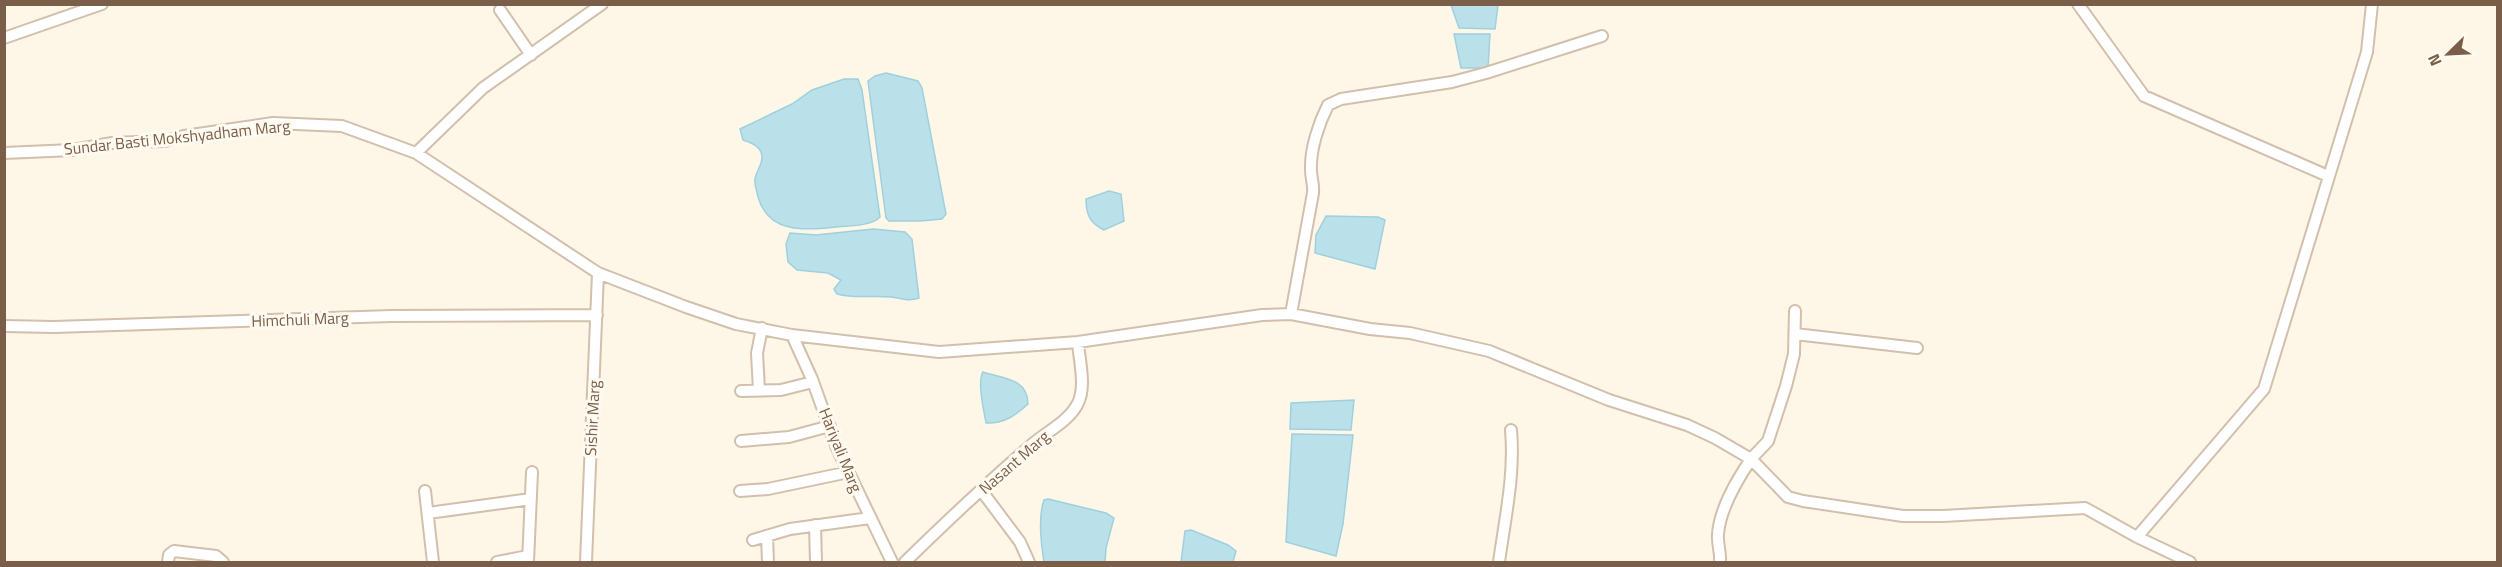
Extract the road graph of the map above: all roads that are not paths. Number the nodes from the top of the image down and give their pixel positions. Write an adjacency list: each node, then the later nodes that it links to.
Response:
1 (102, 4): 8 (street)
2 (602, 4): 6 (street)
3 (2078, 4): 12 (street)
4 (2372, 4): 12 (street)
5 (500, 10): 9 (street)
6 (584, 10): 9 (street)
7 (1602, 36): 15 (street)
8 (4, 38)
9 (531, 55): 11 (street)
10 (4, 153): 11 (street, Sundar Basti Mokshyadham Marg)
11 (416, 153): 13 (street, Sundar Basti Mokshyadham Marg)
12 (2328, 176): 40 (street)
13 (598, 273): 16 (street, Sishir Marg); 18 (street, Sundar Basti Mokshyadham Marg)
14 (1795, 311): 19 (street)
15 (1291, 314): 21 (street, Sundar Basti Mokshyadham Marg); 29 (street, Sundar Basti Mokshyadham Marg)
16 (597, 315): 17 (street, Himchuli Marg); 47 (street, Sishir Marg)
17 (4, 326)
18 (762, 328): 20 (street, Sundar Basti Mokshyadham Marg); 24 (street)
19 (1796, 334): 22 (street); 29 (street)
20 (792, 335): 21 (street, Sundar Basti Mokshyadham Marg); 23 (street, Hariyali Marg)
21 (1078, 342): 32 (street, Nasant Marg)
22 (1917, 348)
23 (813, 382): 24 (street); 26 (street, Hariyali Marg)
24 (759, 390): 25 (street)
25 (741, 391)
26 (830, 426): 28 (street); 31 (street, Hariyali Marg)
27 (1511, 430): 53 (street)
28 (741, 441)
29 (1751, 459): 40 (street, Sundar Basti Mokshyadham Marg); 54 (street)
30 (531, 472): 35 (street)
31 (849, 472): 34 (street); 37 (street, Hariyali Marg)
32 (981, 490): 51 (street, Nasant Marg); 52 (street)
33 (425, 491): 36 (street)
34 (740, 491)
35 (531, 499): 36 (street); 42 (street)
36 (428, 513): 45 (street)
37 (870, 518): 38 (street); 50 (street, Hariyali Marg)
38 (815, 525): 39 (street); 49 (street)
39 (767, 536): 41 (street); 48 (street)
40 (2137, 537): 55 (street, Sundar Basti Mokshyadham Marg)
41 (753, 540)
42 (528, 559): 46 (street)
43 (168, 562): 44 (street)
44 (224, 562)
45 (433, 562)
46 (496, 562)
47 (586, 562)
48 (768, 562)
49 (816, 562)
50 (892, 562)
51 (905, 562)
52 (1029, 562)
53 (1499, 562)
54 (1720, 562)
55 (2190, 562)

